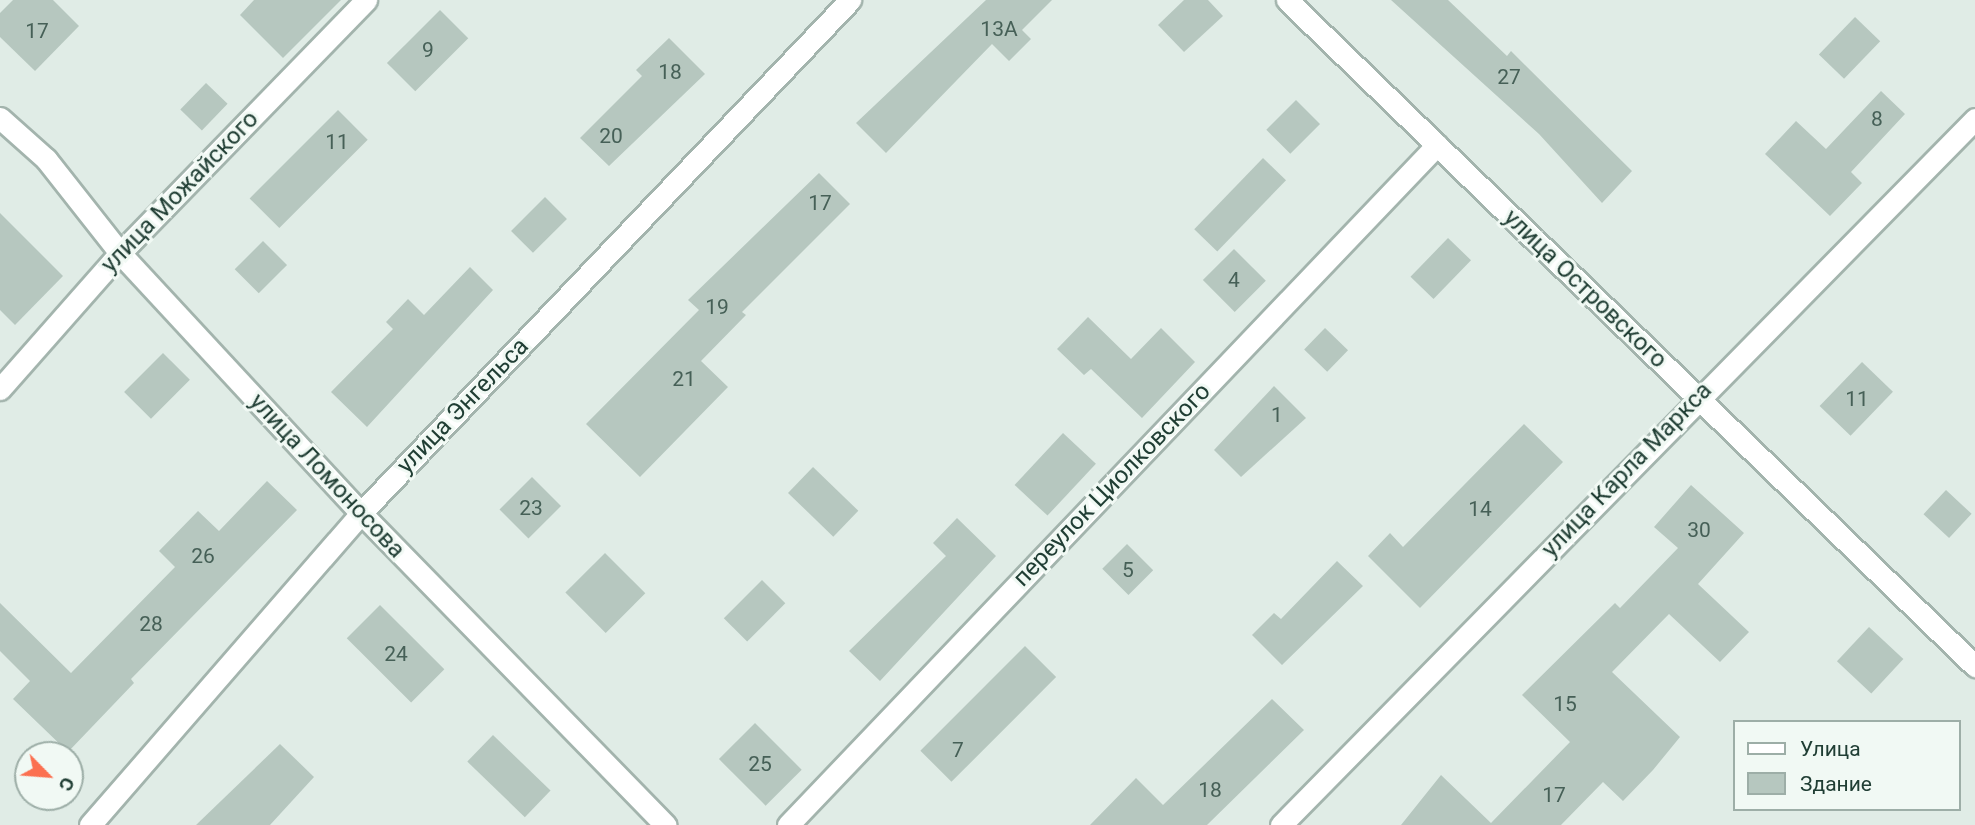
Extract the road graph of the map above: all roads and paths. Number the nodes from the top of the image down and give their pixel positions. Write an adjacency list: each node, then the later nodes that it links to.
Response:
1 (366, 0): 7 (street, улица Можайского)
2 (850, 0): 10 (street, улица Энгельса)
3 (1287, 0): 6 (street, улица Островского)
4 (0, 118): 7 (street, улица Ломоносова)
5 (1975, 119): 9 (street, улица Карла Маркса)
6 (1437, 145): 9 (street, улица Островского); 14 (street, переулок Циолковского)
7 (120, 253): 8 (street, улица Можайского); 10 (street, улица Ломоносова)
8 (0, 389)
9 (1697, 398): 11 (street, улица Островского); 15 (street, улица Карла Маркса)
10 (361, 513): 12 (street, улица Энгельса); 13 (street, улица Ломоносова)
11 (1975, 666)
12 (90, 825)
13 (665, 825)
14 (788, 825)
15 (1281, 825)

